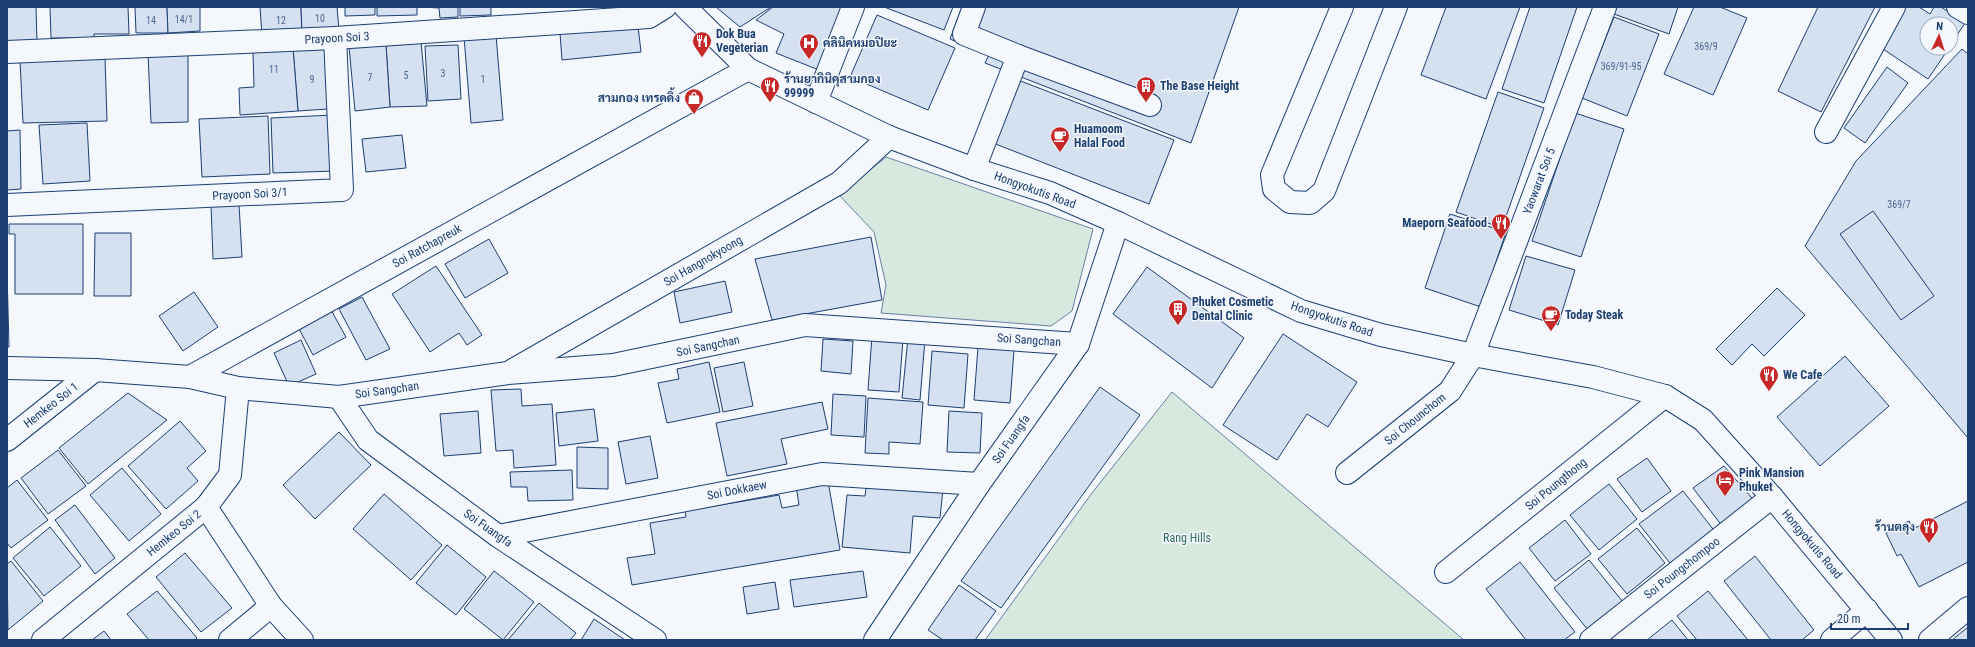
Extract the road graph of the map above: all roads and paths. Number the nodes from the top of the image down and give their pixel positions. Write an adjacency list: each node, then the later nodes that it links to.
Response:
1 (665, 7): 11 (street, Prayoon Soi 3)
2 (685, 7): 14 (street, Hongyokutis Road)
3 (853, 7): 15 (street)
4 (974, 7): 13 (street)
5 (1342, 7): 6 (street)
6 (1396, 7)
7 (1605, 7): 23 (street, Yaowarat Soi 5)
8 (1894, 7): 17 (street)
9 (1958, 7): 10 (street)
10 (1968, 13)
11 (335, 38): 12 (street, Prayoon Soi 3); 20 (street, Prayoon Soi 3/1)
12 (7, 52)
13 (1018, 56): 16 (street); 19 (street)
14 (748, 69): 15 (street, Hongyokutis Road); 27 (street, Soi Ratchapreuk)
15 (816, 102): 18 (street, Hongyokutis Road)
16 (1150, 105)
17 (1826, 132)
18 (889, 137): 19 (street, Hongyokutis Road); 26 (street, Soi Hangnokyoong)
19 (974, 169): 21 (street, Hongyokutis Road)
20 (7, 205)
21 (1118, 223): 22 (street, Soi Fuangfa); 23 (street, Hongyokutis Road)
22 (1078, 344): 26 (street, Soi Sangchan); 33 (street, Soi Fuangfa)
23 (1473, 356): 29 (street, Hongyokutis Road); 32 (street, Soi Chounchom)
24 (7, 368): 25 (street)
25 (95, 370): 27 (street); 31 (street, Hemkeo Soi 1)
26 (508, 373): 30 (street, Soi Sangchan)
27 (190, 377): 28 (street, Soi Sangchan)
28 (238, 388): 30 (street, Soi Sangchan); 35 (street, Hemkeo Soi 2)
29 (1665, 396): 34 (street, Hongyokutis Road); 37 (street, Soi Poungthong)
30 (339, 397): 36 (street, Soi Fuangfa)
31 (7, 440)
32 (1347, 473)
33 (979, 484): 36 (street, Soi Dokkaew); 45 (street, Soi Fuangfa)
34 (1772, 497): 40 (street, Hongyokutis Road); 46 (street, Soi Poungchompoo)
35 (206, 507): 38 (street); 41 (street, Hemkeo Soi 2)
36 (498, 536): 44 (street, Soi Fuangfa)
37 (1446, 572)
38 (271, 606): 42 (street); 43 (street)
39 (1968, 608): 49 (street)
40 (1867, 610): 47 (street); 48 (street, Hongyokutis Road)
41 (43, 640)
42 (230, 640)
43 (302, 640)
44 (655, 640)
45 (876, 640)
46 (1591, 640)
47 (1832, 640)
48 (1891, 640)
49 (1930, 640)

